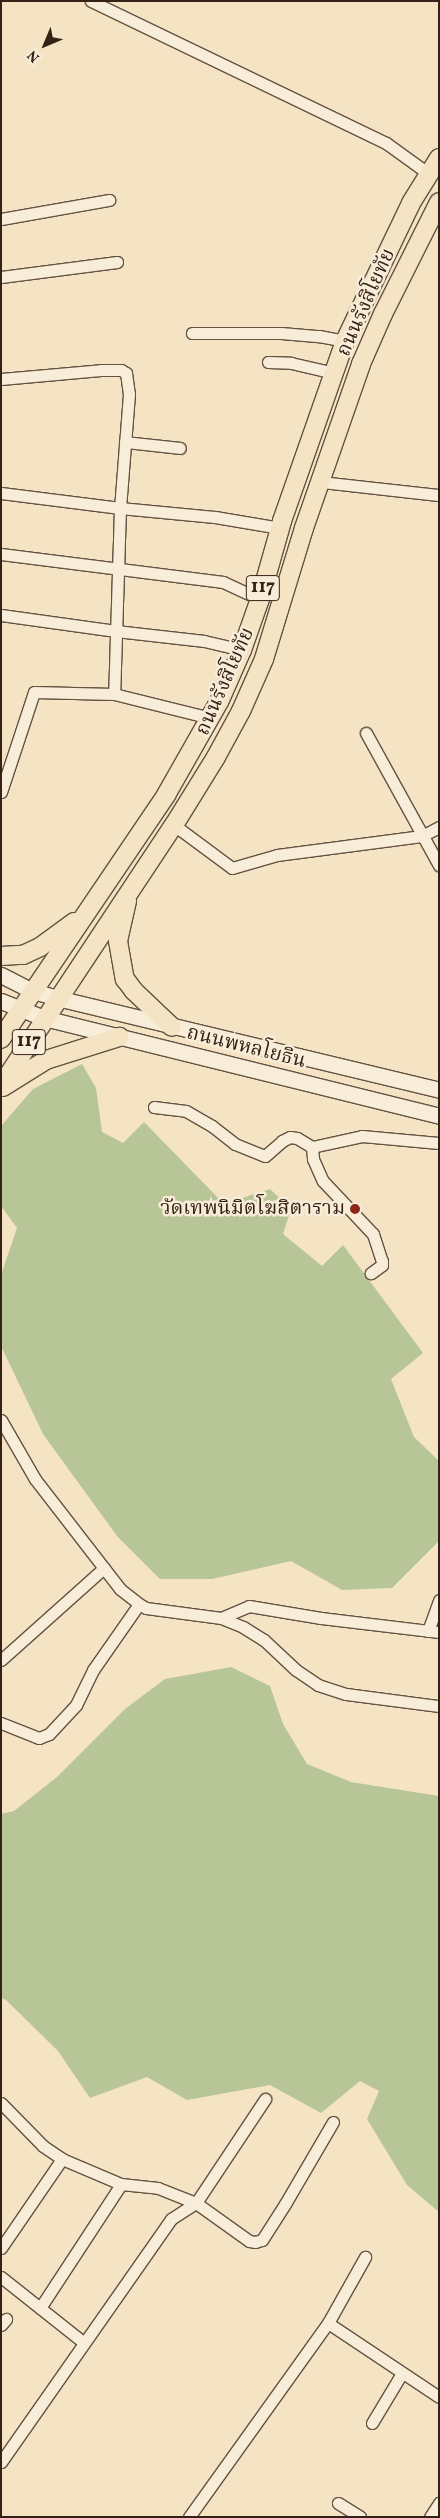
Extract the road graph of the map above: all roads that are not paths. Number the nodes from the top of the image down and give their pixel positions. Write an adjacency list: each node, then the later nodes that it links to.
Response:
1 (91, 1): 3 (street)
2 (439, 158): 3 (main road, ถนนรังสิโยทัย / 117)
3 (429, 174): 10 (main road, ถนนรังสิโยทัย / 117)
4 (109, 200): 6 (street)
5 (439, 202): 16 (main road, ถนนรังสิโยทัย / 117)
6 (1, 219)
7 (118, 262): 8 (street)
8 (1, 278)
9 (192, 332): 10 (street)
10 (345, 342): 12 (main road, ถนนรังสิโยทัย / 117)
11 (268, 362): 12 (street)
12 (334, 373): 20 (main road, ถนนรังสิโยทัย / 117)
13 (1, 379): 14 (street)
14 (125, 442): 15 (street); 19 (street)
15 (180, 448)
16 (321, 482): 18 (street); 21 (main road, ถนนรังสิโยทัย / 117)
17 (1, 493): 19 (street)
18 (439, 494)
19 (120, 508): 20 (street); 23 (street)
20 (281, 525): 21 (main road); 24 (main road, ถนนรังสิโยทัย / 117)
21 (304, 528): 32 (main road, ถนนรังสิโยทัย / 117)
22 (1, 554): 23 (street)
23 (118, 569): 24 (street); 26 (street)
24 (260, 599): 27 (main road, ถนนรังสิโยทัย / 117)
25 (1, 615): 26 (street)
26 (116, 632): 27 (street); 28 (street)
27 (242, 650): 29 (main road, ถนนรังสิโยทัย / 117)
28 (114, 694): 29 (street); 31 (street)
29 (210, 718): 37 (main road, ถนนรังสิโยทัย / 117)
30 (366, 733): 34 (street)
31 (1, 792)
32 (174, 825): 34 (street); 36 (main road, ถนนรังสิโยทัย / 117)
33 (439, 827): 34 (street)
34 (422, 836): 35 (street)
35 (439, 865)
36 (128, 894): 41 (main road, ถนนรังสิโยทัย / 117); 45 (main road)
37 (88, 910): 38 (main road); 40 (main road, ถนนรังสิโยทัย / 117)
38 (1, 956)
39 (1, 976): 40 (main road, ถนนพหลโยธิน)
40 (33, 991): 41 (main road, ถนนพหลโยธิน); 43 (main road, ถนนรังสิโยทัย / 117)
41 (57, 998): 44 (main road, ถนนรังสิโยทัย / 117); 45 (main road, ถนนพหลโยธิน)
42 (1, 1000): 43 (main road, ถนนพหลโยธิน)
43 (21, 1010): 44 (main road, ถนนพหลโยธิน); 47 (main road, ถนนรังสิโยทัย / 117)
44 (44, 1018): 46 (main road, ถนนพหลโยธิน); 48 (main road, ถนนรังสิโยทัย / 117)
45 (172, 1026): 49 (main road, ถนนพหลโยธิน)
46 (118, 1037): 48 (main road); 51 (main road, ถนนพหลโยธิน)
47 (1, 1039)
48 (1, 1087)
49 (439, 1090)
50 (154, 1107): 53 (street)
51 (439, 1116)
52 (439, 1144): 53 (street)
53 (312, 1147): 54 (street)
54 (371, 1274)
55 (1, 1420): 56 (street)
56 (104, 1568): 58 (street); 61 (street)
57 (439, 1600): 60 (street)
58 (139, 1604): 59 (street); 63 (street)
59 (221, 1618): 60 (street); 62 (street)
60 (434, 1631)
61 (1, 1660)
62 (439, 1706)
63 (1, 1723)
64 (265, 2098): 69 (street)
65 (1, 2104): 67 (street)
66 (333, 2122): 69 (street)
67 (62, 2159): 68 (street); 70 (street)
68 (121, 2184): 69 (street); 73 (street)
69 (196, 2203): 75 (street)
70 (1, 2248)
71 (365, 2256): 74 (street)
72 (1, 2277): 73 (street)
73 (40, 2308): 75 (street)
74 (328, 2323): 76 (street); 82 (street)
75 (83, 2342): 79 (street)
76 (402, 2373): 77 (street); 78 (street)
77 (439, 2397)
78 (372, 2423)
79 (1, 2462)
80 (338, 2503): 83 (street)
81 (439, 2503): 84 (street)
82 (189, 2517)
83 (360, 2517)
84 (430, 2517)

